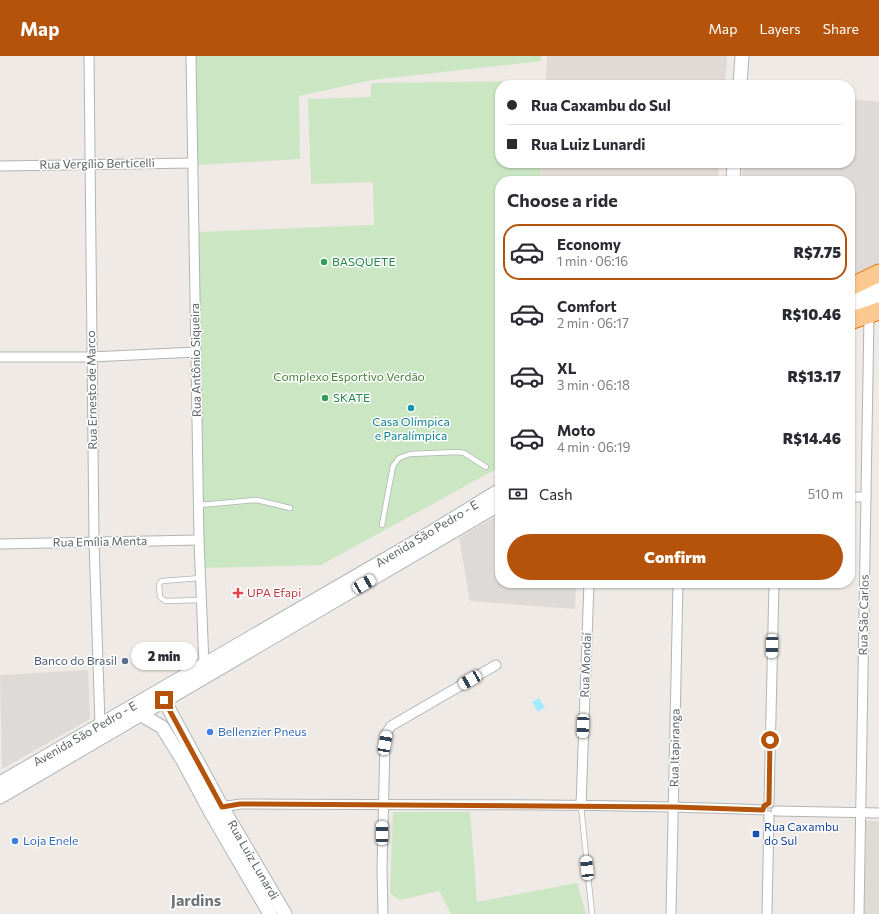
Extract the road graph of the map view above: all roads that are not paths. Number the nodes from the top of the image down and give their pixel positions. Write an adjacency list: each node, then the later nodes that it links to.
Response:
1 (89, 56): 6 (street, Rua Ernesto de Marco)
2 (191, 56): 5 (street, Rua Antônio Siqueira)
3 (742, 56): 4 (main road)
4 (740, 80)
5 (193, 163): 6 (street, Rua Vergílio Berticelli); 16 (street, Rua Antônio Siqueira)
6 (90, 164): 7 (street, Rua Vergílio Berticelli); 18 (street, Rua Ernesto de Marco)
7 (0, 166)
8 (879, 273): 10 (highway)
9 (879, 283): 11 (main road)
10 (855, 285)
11 (855, 294)
12 (879, 296): 13 (main road)
13 (855, 308)
14 (874, 313): 15 (highway); 22 (street, Rua São Carlos)
15 (855, 319)
16 (196, 352): 18 (street); 23 (street, Rua Antônio Siqueira)
17 (0, 357): 18 (street)
18 (91, 357): 28 (street, Rua Ernesto de Marco)
19 (486, 467): 26 (lane)
20 (495, 493): 35 (main road, Avenida São Pedro - E)
21 (855, 497): 22 (street)
22 (866, 497): 47 (street, Rua São Carlos)
23 (199, 505): 25 (lane); 27 (street, Rua Antônio Siqueira)
24 (495, 507): 37 (main road, Avenida São Pedro - E)
25 (290, 508)
26 (382, 525)
27 (199, 540): 28 (street, Rua Emília Menta); 30 (street, Rua Antônio Siqueira)
28 (94, 542): 29 (street, Rua Emília Menta); 39 (street, Rua Ernesto de Marco)
29 (0, 544)
30 (201, 578): 34 (street, Rua Antônio Siqueira); 34 (lane)
31 (589, 588): 43 (street, Rua Mondaí)
32 (678, 588): 44 (street, Rua Itapiranga)
33 (774, 588): 46 (street)
34 (202, 600): 35 (street, Rua Antônio Siqueira)
35 (204, 664): 39 (main road, Avenida São Pedro - E)
36 (496, 665): 42 (street)
37 (164, 700): 38 (main road, Avenida São Pedro - E); 45 (main road, Rua Luiz Lunardi)
38 (140, 714): 41 (main road, Avenida São Pedro - E); 45 (main road, Rua Luiz Lunardi)
39 (100, 725): 40 (main road, Avenida São Pedro - E)
40 (0, 783)
41 (0, 797)
42 (383, 805): 43 (street); 45 (street); 51 (street)
43 (581, 806): 44 (street); 52 (lane, Rua Mondaí)
44 (674, 807): 46 (street); 53 (street, Rua Itapiranga)
45 (216, 810): 49 (main road, Rua Luiz Lunardi); 50 (main road, Rua Luiz Lunardi)
46 (769, 813): 47 (street); 54 (street)
47 (861, 813): 48 (street); 55 (street, Rua São Carlos)
48 (879, 813)
49 (270, 914)
50 (285, 914)
51 (383, 914)
52 (592, 914)
53 (671, 914)
54 (767, 914)
55 (859, 914)

